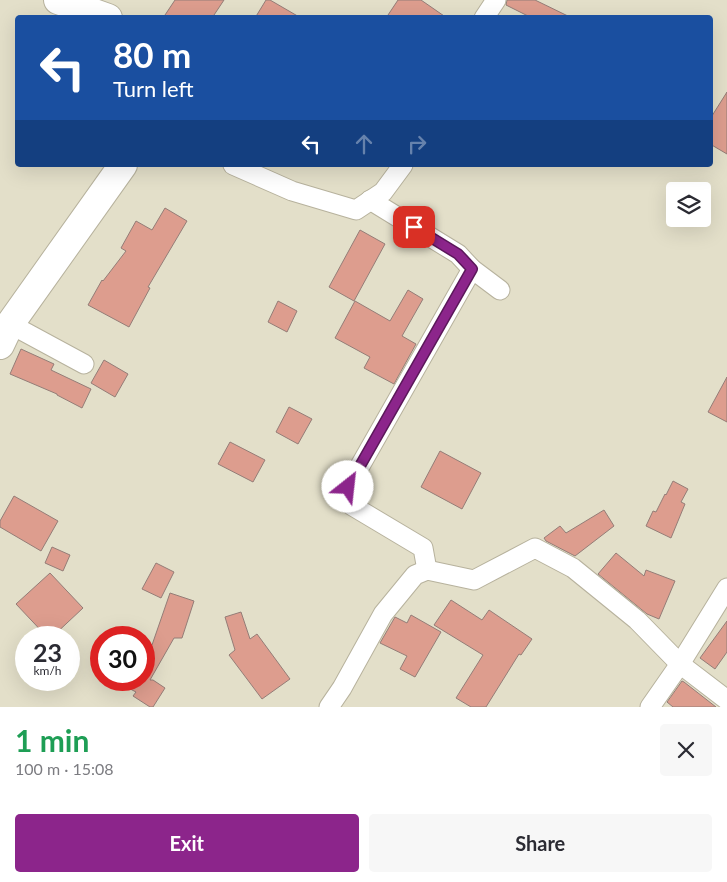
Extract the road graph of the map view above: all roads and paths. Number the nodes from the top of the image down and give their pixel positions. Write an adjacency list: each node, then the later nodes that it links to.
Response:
1 (58, 0): 3 (street)
2 (496, 0): 4 (street)
3 (100, 15)
4 (486, 15)
5 (121, 167): 11 (street)
6 (238, 167): 8 (street)
7 (402, 167): 8 (street)
8 (370, 200): 9 (street)
9 (472, 269): 10 (street); 13 (street)
10 (500, 290)
11 (5, 335): 12 (street)
12 (84, 364)
13 (427, 570): 15 (street); 17 (street)
14 (727, 588): 15 (street)
15 (680, 664): 16 (street); 18 (street)
16 (727, 700)
17 (329, 707)
18 (650, 707)

